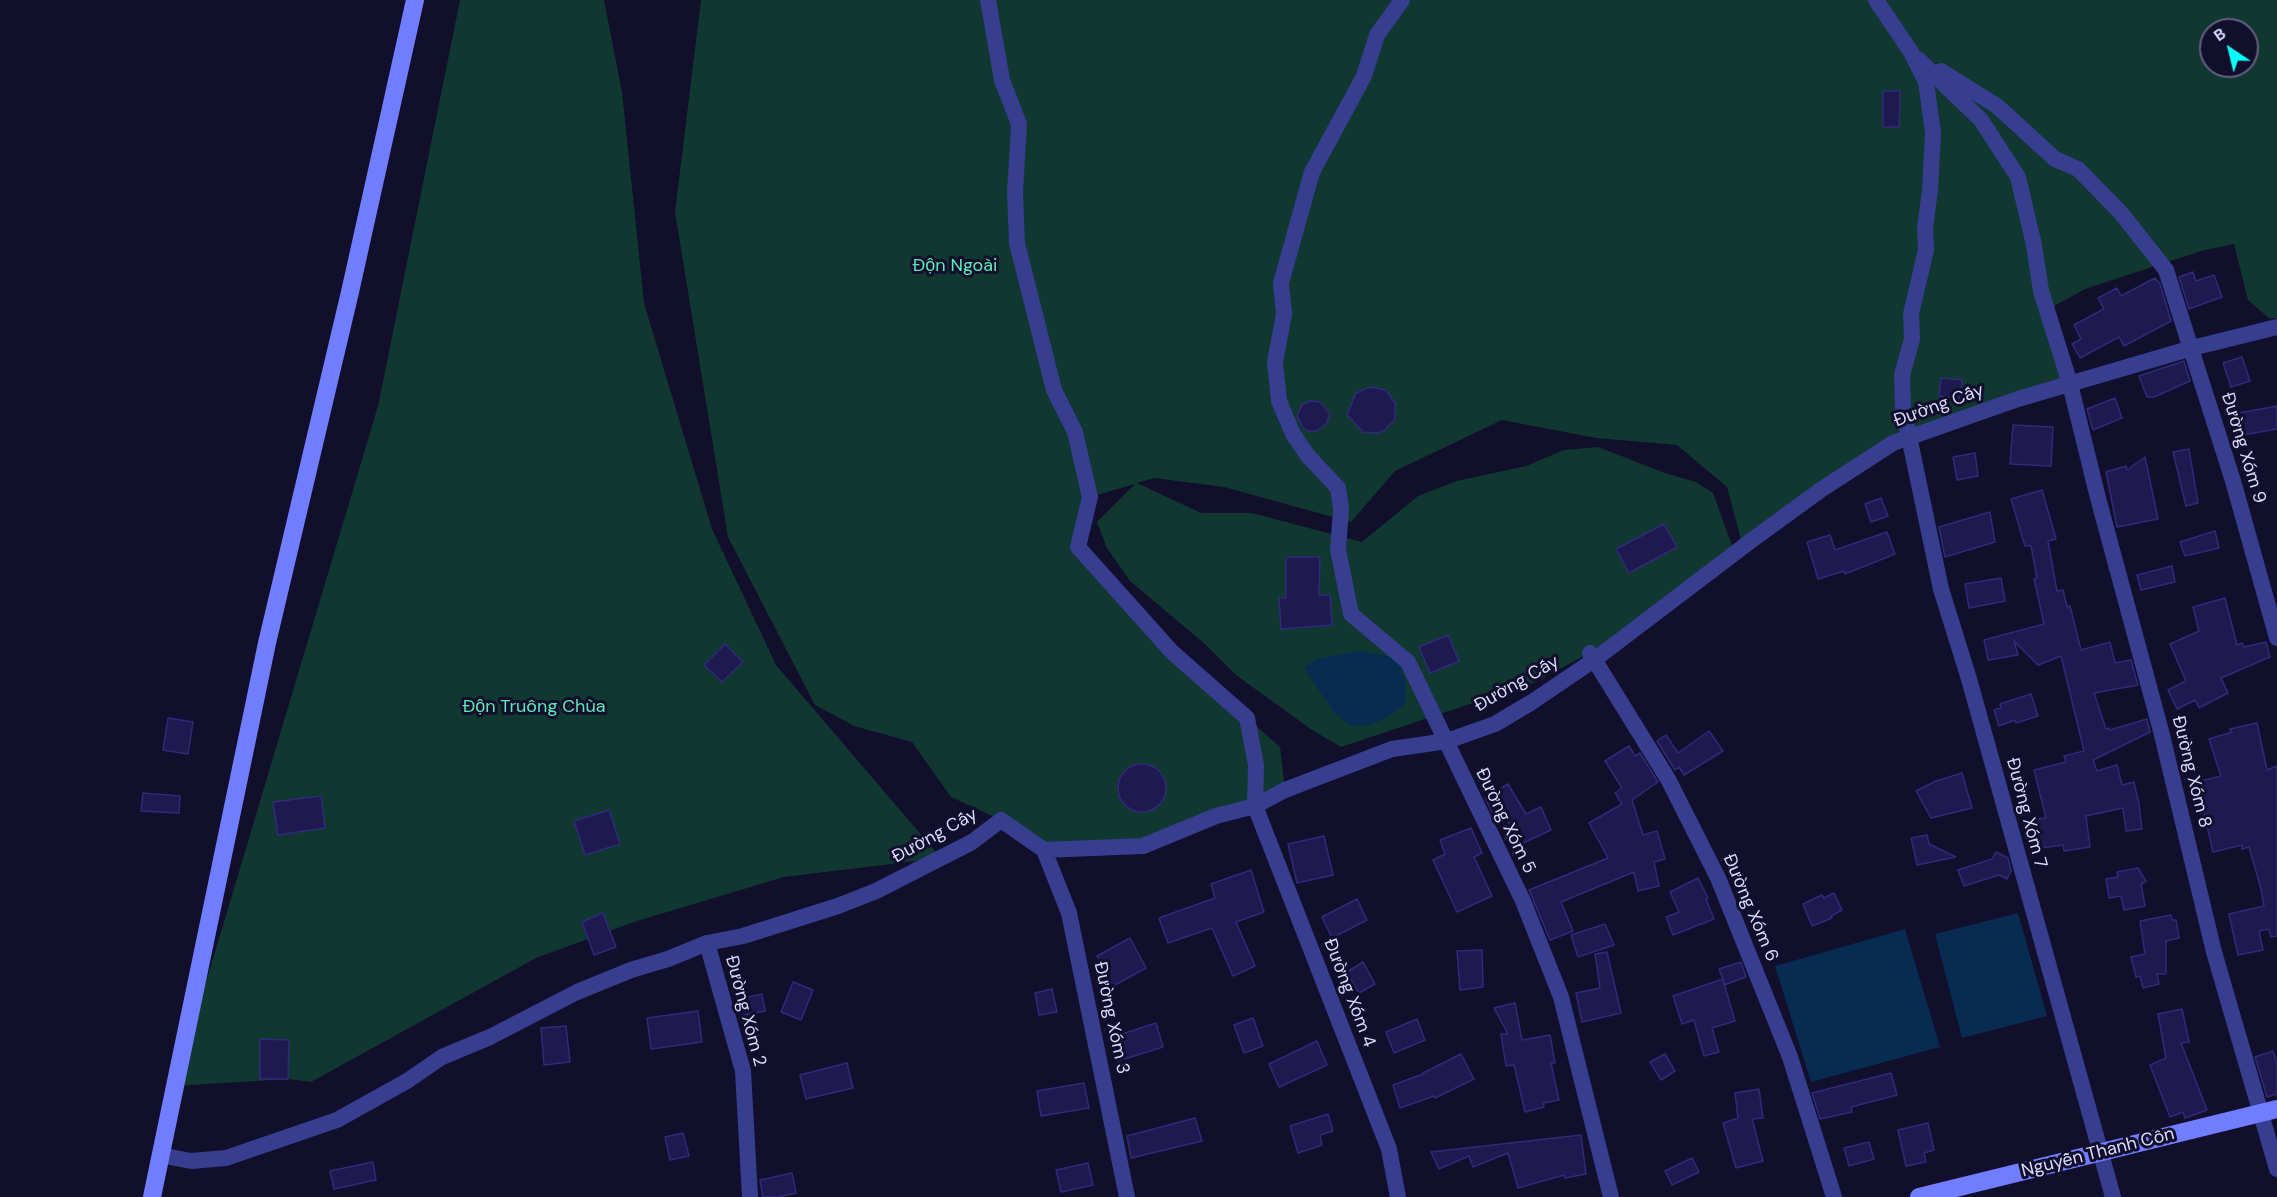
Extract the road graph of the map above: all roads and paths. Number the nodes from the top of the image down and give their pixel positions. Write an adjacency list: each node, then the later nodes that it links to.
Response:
1 (415, 0): 18 (street)
2 (988, 0): 13 (street)
3 (1402, 0): 12 (street, Đường Xóm 5)
4 (1876, 0): 5 (street)
5 (1911, 52): 7 (street, Đường Xóm 9); 8 (street, Đường Xóm 8); 9 (street, Đường Xóm 7)
6 (2277, 327): 7 (street, Đường Cấy)
7 (2192, 348): 8 (street, Đường Cấy); 10 (street, Đường Xóm 9)
8 (2070, 384): 9 (street, Đường Cấy); 16 (street, Đường Xóm 8)
9 (1909, 438): 11 (street, Đường Cấy); 17 (street, Đường Xóm 7)
10 (2277, 638)
11 (1592, 656): 12 (street, Đường Cấy); 25 (street, Đường Xóm 6)
12 (1447, 741): 13 (street, Đường Cấy); 24 (street, Đường Xóm 5)
13 (1255, 806): 14 (street, Đường Cấy); 23 (street, Đường Xóm 4)
14 (1044, 850): 15 (street, Đường Cấy); 22 (street, Đường Xóm 3)
15 (707, 943): 18 (street); 21 (street, Đường Xóm 2)
16 (2269, 1111): 17 (street, Nguyễn Thanh Côn); 19 (street, Đường Xóm 8)
17 (2099, 1152): 26 (street, Nguyễn Thanh Côn); 27 (street, Đường Xóm 7)
18 (160, 1155): 20 (street)
19 (2277, 1169)
20 (152, 1197)
21 (750, 1197)
22 (1127, 1197)
23 (1398, 1197)
24 (1611, 1197)
25 (1834, 1197)
26 (1919, 1197)
27 (2113, 1197)

